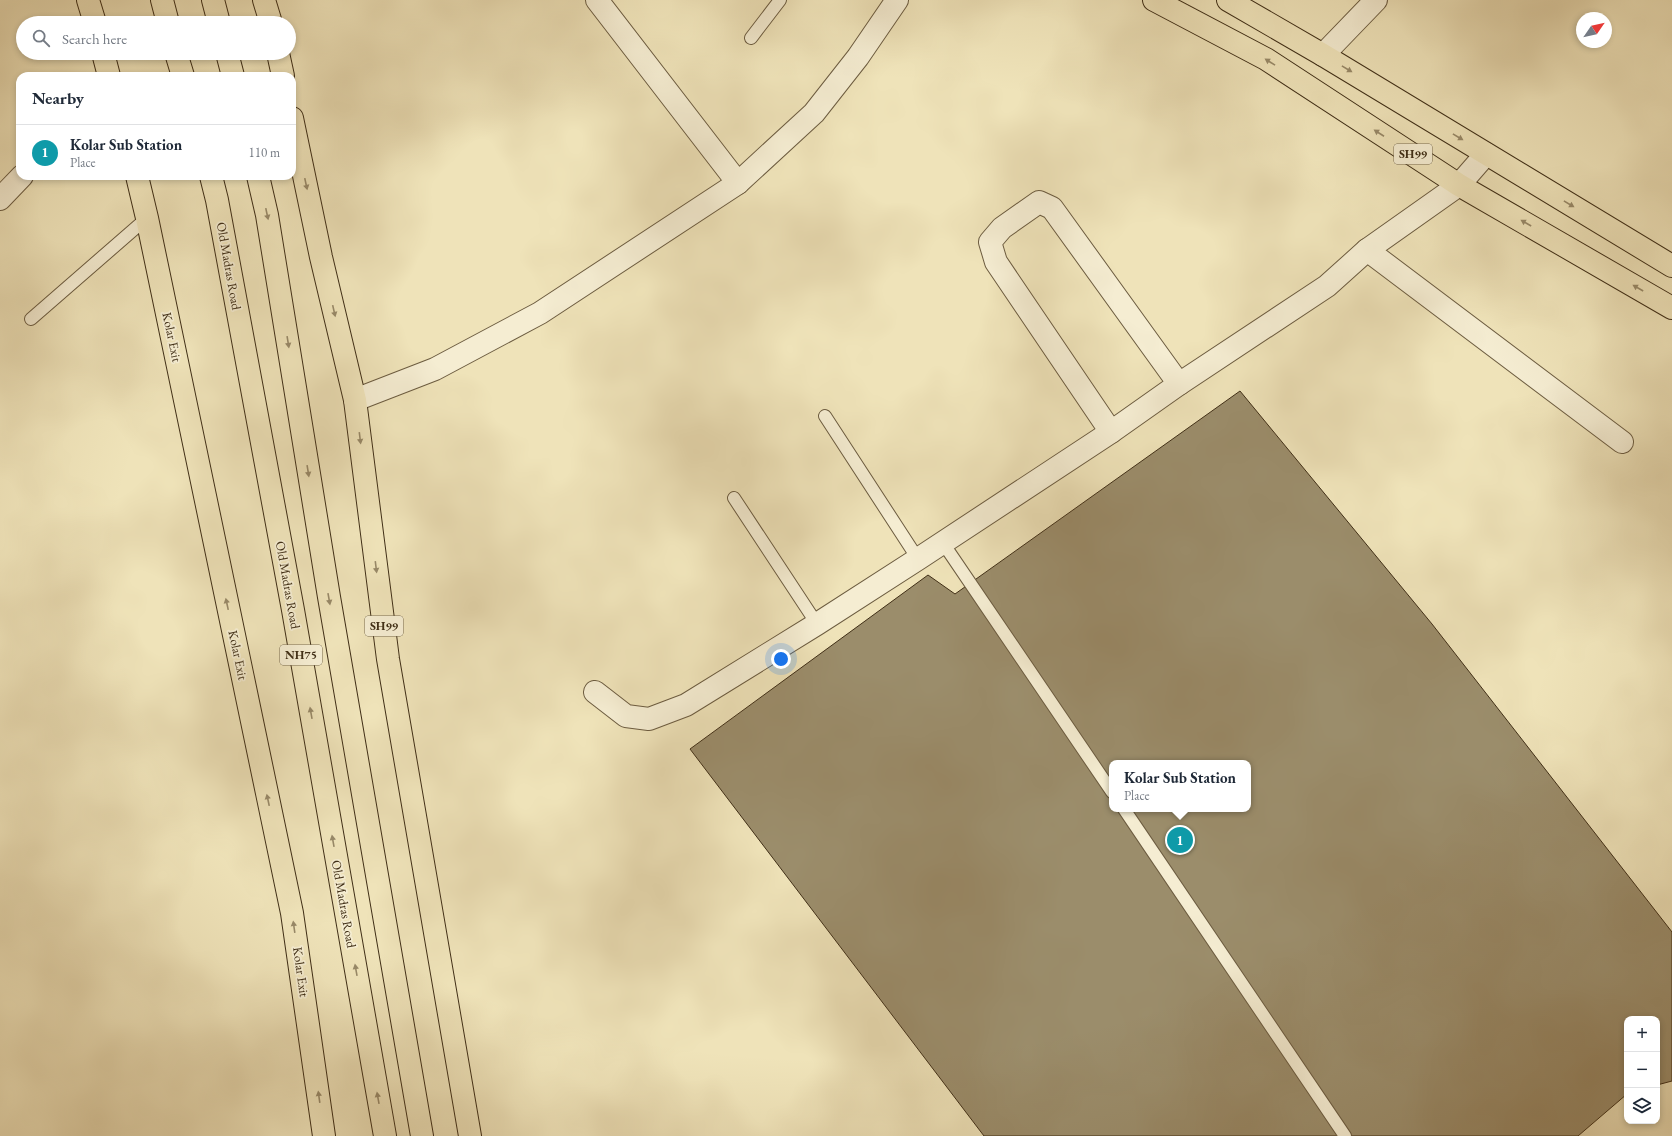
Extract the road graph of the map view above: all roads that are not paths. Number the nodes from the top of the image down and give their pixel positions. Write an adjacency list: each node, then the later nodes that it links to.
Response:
1 (88, 0): 11 (main road)
2 (162, 0): 12 (main road)
3 (213, 0): 13 (main road)
4 (264, 0): 14 (main road)
5 (597, 0): 31 (street)
6 (780, 0): 15 (lane)
7 (897, 0): 31 (street)
8 (1154, 0): 32 (main road, SH99, one-way to 8)
9 (1228, 0): 16 (main road, SH99)
10 (1376, 0): 16 (street)
11 (93, 16)
12 (166, 16)
13 (217, 16)
14 (269, 16)
15 (751, 38)
16 (1323, 55): 26 (main road, SH99, one-way to 26)
17 (105, 60): 21 (main road)
18 (178, 60): 22 (main road)
19 (229, 60): 23 (main road)
20 (280, 60): 24 (main road)
21 (108, 72)
22 (182, 72)
23 (231, 72)
24 (282, 72)
25 (296, 137): 40 (main road, SH99, one-way to 40)
26 (1486, 154): 32 (street); 36 (main road, SH99, one-way to 36)
27 (18, 180): 33 (street)
28 (138, 180): 34 (main road, Kolar Exit)
29 (212, 180): 52 (main road, Old Madras Road / NH75, one-way to 29)
30 (259, 180): 53 (main road, NH75, one-way to 53)
31 (738, 182): 40 (street)
32 (1459, 185): 35 (street); 37 (main road, SH99, one-way to 32)
33 (0, 199)
34 (148, 218): 38 (lane); 51 (main road, Kolar Exit, one-way to 34)
35 (1367, 250): 39 (street); 43 (street)
36 (1672, 266)
37 (1672, 308)
38 (31, 320)
39 (1179, 384): 42 (street); 42 (street)
40 (355, 400): 54 (main road, SH99, one-way to 54)
41 (825, 416): 46 (lane)
42 (1111, 432): 45 (street)
43 (1622, 442)
44 (734, 498): 47 (lane)
45 (943, 542): 46 (street); 49 (lane)
46 (918, 559): 47 (street)
47 (817, 624): 48 (street)
48 (595, 692)
49 (1109, 788)
50 (1126, 812): 55 (lane)
51 (324, 1136)
52 (385, 1136)
53 (422, 1136)
54 (470, 1136)
55 (1345, 1136)

